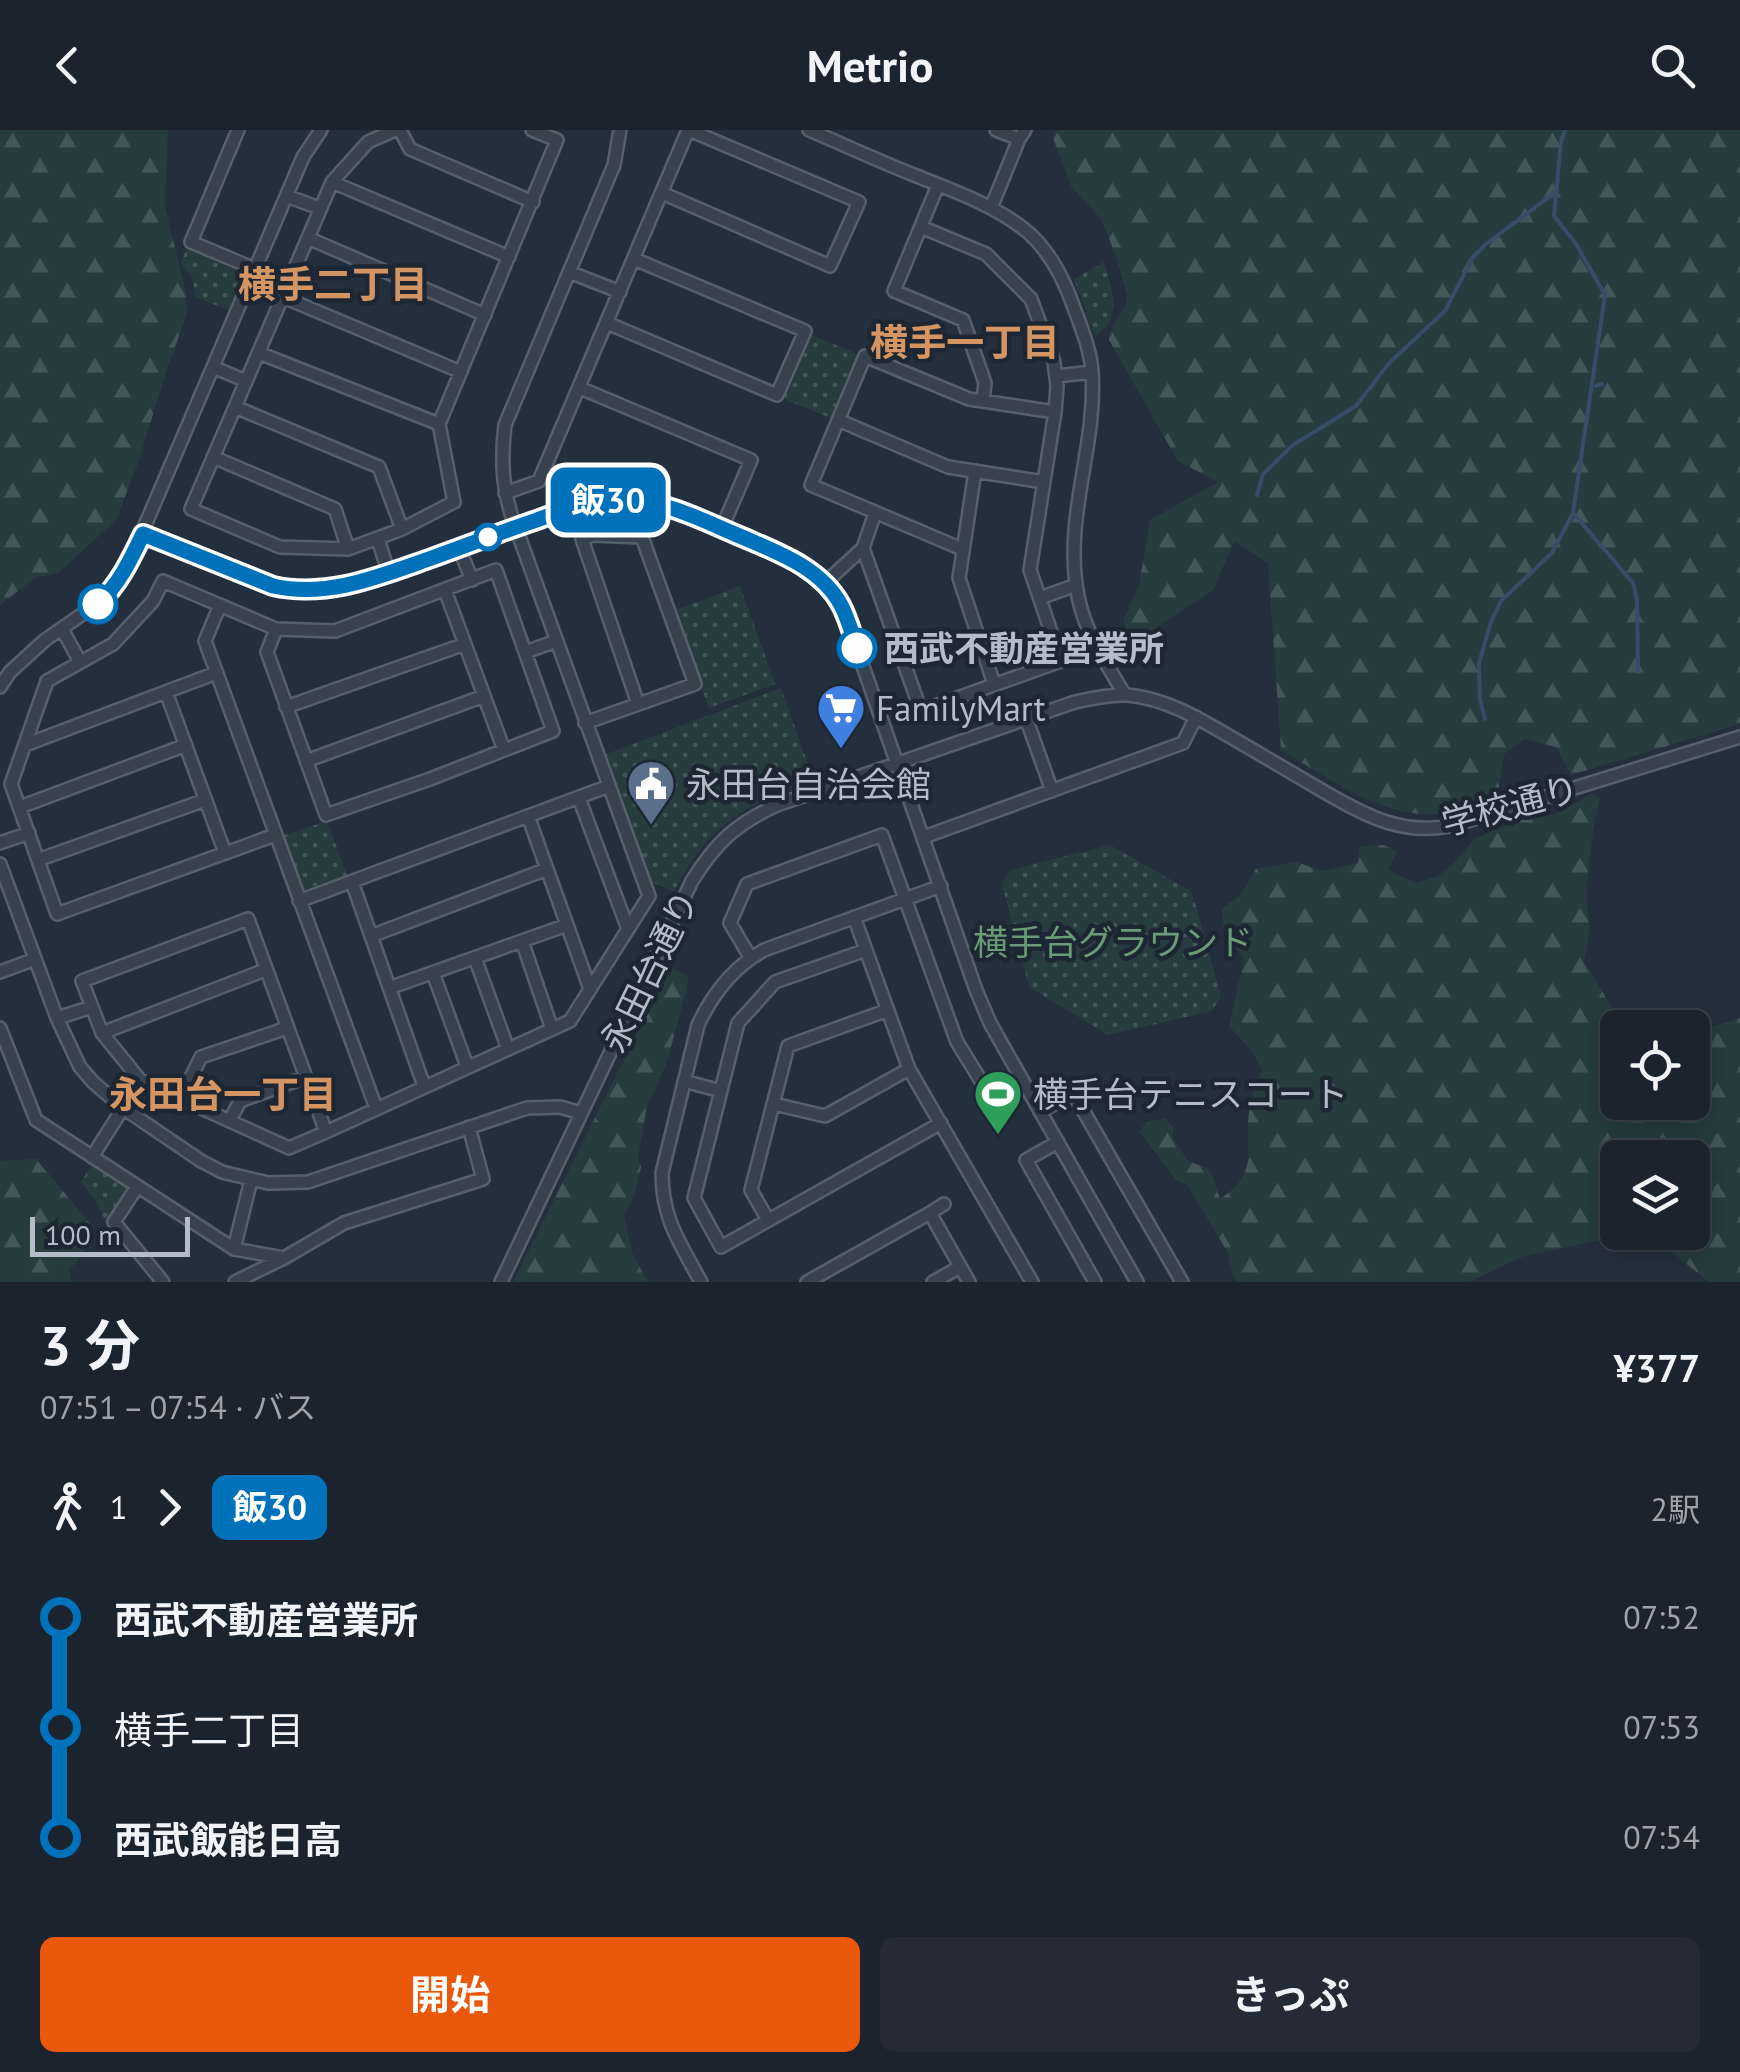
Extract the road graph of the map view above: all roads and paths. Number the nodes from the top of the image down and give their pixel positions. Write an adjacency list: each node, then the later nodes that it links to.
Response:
1 (238, 130): 21 (street)
2 (321, 130): 13 (street)
3 (397, 130): 10 (street); 14 (street)
4 (532, 130): 14 (street)
5 (620, 130): 22 (street)
6 (688, 130): 12 (street); 12 (street)
7 (809, 130): 11 (street)
8 (996, 130): 9 (street)
9 (1022, 135): 16 (street)
10 (332, 182): 15 (street); 19 (street)
11 (938, 184): 16 (street); 17 (street)
12 (662, 193): 20 (street)
13 (287, 196): 15 (street); 21 (street)
14 (532, 202): 19 (street)
15 (319, 208): 18 (street)
16 (991, 208): 30 (street)
17 (921, 226): 31 (street); 34 (street)
18 (308, 238): 24 (street); 25 (street)
19 (509, 258): 25 (street)
20 (634, 259): 23 (street); 26 (street)
21 (254, 269): 28 (street)
22 (569, 272): 23 (street); 42 (street)
23 (620, 292): 26 (street)
24 (283, 297): 27 (street); 29 (street)
25 (485, 315): 29 (street)
26 (607, 323): 33 (street)
27 (259, 352): 32 (street); 38 (street)
28 (213, 367): 32 (street); 48 (street)
29 (461, 372): 38 (street)
30 (1092, 372): 31 (street); 58 (street)
31 (1057, 376): 36 (street)
32 (246, 380): 35 (street)
33 (580, 388): 42 (street); 46 (street)
34 (983, 401): 36 (street); 37 (street)
35 (235, 407): 39 (street); 47 (street)
36 (1055, 412): 41 (street)
37 (838, 420): 40 (street); 44 (street)
38 (439, 424): 47 (street)
39 (213, 457): 53 (street); 53 (street)
40 (975, 471): 41 (street); 54 (street)
41 (1044, 482): 60 (street)
42 (505, 493): 45 (street)
43 (649, 502): 45 (street); 46 (street); 49 (street)
44 (875, 513): 52 (street); 54 (street)
45 (516, 527): 51 (street); 64 (street)
46 (722, 528): 57 (street)
47 (402, 529): 50 (street)
48 (143, 534): 55 (street); 62 (street)
49 (642, 537): 74 (street); 74 (street)
50 (378, 539): 53 (street); 55 (street)
51 (459, 548): 55 (street); 56 (street)
52 (862, 548): 57 (street); 69 (street)
53 (348, 549)
54 (962, 549): 69 (street)
55 (389, 574)
56 (472, 580): 59 (street); 66 (street)
57 (825, 582): 84 (street)
58 (1076, 585): 60 (street); 72 (street)
59 (445, 590): 63 (street); 65 (street)
60 (1040, 598): 69 (street)
61 (220, 604): 63 (street); 67 (street); 68 (street)
62 (62, 629): 67 (street); 70 (street)
63 (276, 629): 75 (street)
64 (556, 641): 66 (street); 78 (street)
65 (465, 644): 73 (street); 75 (street)
66 (526, 652): 82 (street)
67 (80, 662): 80 (street)
68 (216, 673): 71 (street); 92 (street)
69 (994, 684)
70 (0, 687)
71 (166, 692): 80 (street); 81 (street)
72 (1124, 695): 76 (street, 学校通り); 77 (street, 永田台通り)
73 (484, 696): 82 (street); 83 (street)
74 (638, 704): 78 (street)
75 (286, 708): 83 (street)
76 (1196, 717): 79 (street, 学校通り); 86 (street)
77 (1026, 718): 84 (street, 永田台通り); 86 (street)
78 (585, 722): 85 (street)
79 (1740, 737)
80 (25, 744): 89 (street)
81 (186, 745): 88 (street); 89 (street)
82 (504, 750): 83 (street)
83 (306, 760)
84 (898, 764): 93 (street); 139 (street, 永田台通り)
85 (609, 786): 87 (street); 105 (street)
86 (1052, 790): 93 (street)
87 (579, 798): 90 (street); 105 (street)
88 (206, 800): 95 (street); 96 (street)
89 (20, 807): 91 (street)
90 (528, 816): 98 (street); 99 (street)
91 (29, 833): 94 (street); 96 (street)
92 (275, 835): 95 (street); 102 (street)
93 (924, 837): 100 (street)
94 (0, 844)
95 (225, 853): 96 (street)
96 (38, 860)
97 (0, 864): 111 (street)
98 (547, 869): 104 (street); 106 (street)
99 (352, 882): 102 (street); 106 (street)
100 (941, 886): 101 (street); 130 (street)
101 (906, 898): 103 (street); 109 (street); 130 (street)
102 (299, 901): 137 (street)
103 (854, 917): 108 (street); 109 (street)
104 (567, 925): 107 (street); 116 (street)
105 (628, 928): 116 (street)
106 (371, 936): 115 (street)
107 (522, 941): 110 (street); 122 (street)
108 (866, 950): 118 (street); 133 (street)
109 (750, 957): 131 (street)
110 (476, 958): 114 (street); 124 (street)
111 (35, 959): 112 (street); 119 (street)
112 (1, 967)
113 (265, 970): 117 (street); 121 (street); 123 (street)
114 (433, 972): 115 (street); 125 (street)
115 (390, 988): 132 (street)
116 (590, 989): 122 (street)
117 (92, 1007): 119 (street); 123 (street)
118 (888, 1010): 126 (street); 135 (street)
119 (57, 1018): 136 (street)
120 (0, 1028): 127 (street)
121 (287, 1028): 128 (street); 134 (street)
122 (552, 1029): 124 (street)
123 (102, 1034): 134 (street)
124 (508, 1048): 125 (street)
125 (467, 1066): 132 (street)
126 (910, 1069): 135 (street); 141 (street)
127 (17, 1073): 129 (street); 145 (street)
128 (306, 1076): 140 (street); 143 (street)
129 (0, 1079)
130 (1021, 1080): 138 (street)
131 (684, 1081): 133 (street); 157 (street)
132 (424, 1086): 137 (street)
133 (721, 1091): 150 (street)
134 (181, 1097): 140 (street)
135 (774, 1104): 150 (street)
136 (124, 1108): 145 (street); 146 (street)
137 (376, 1108): 143 (street)
138 (1040, 1112): 144 (street); 164 (street)
139 (581, 1113): 142 (street); 156 (street, 永田台通り)
140 (230, 1120): 143 (street)
141 (941, 1123): 150 (street); 161 (street)
142 (469, 1127): 146 (street); 152 (street)
143 (326, 1132)
144 (1058, 1142): 162 (street); 163 (street)
145 (92, 1157): 147 (street)
146 (251, 1180): 151 (street)
147 (136, 1186): 151 (street); 154 (street)
148 (944, 1204): 149 (street)
149 (930, 1213): 153 (street); 158 (street)
150 (768, 1220)
151 (234, 1249): 152 (street)
152 (284, 1258): 155 (street)
153 (960, 1267): 159 (street); 160 (street)
154 (163, 1282)
155 (235, 1282)
156 (501, 1282)
157 (700, 1282)
158 (807, 1282)
159 (933, 1282)
160 (968, 1282)
161 (1032, 1282)
162 (1094, 1282)
163 (1138, 1282)
164 (1182, 1282)

